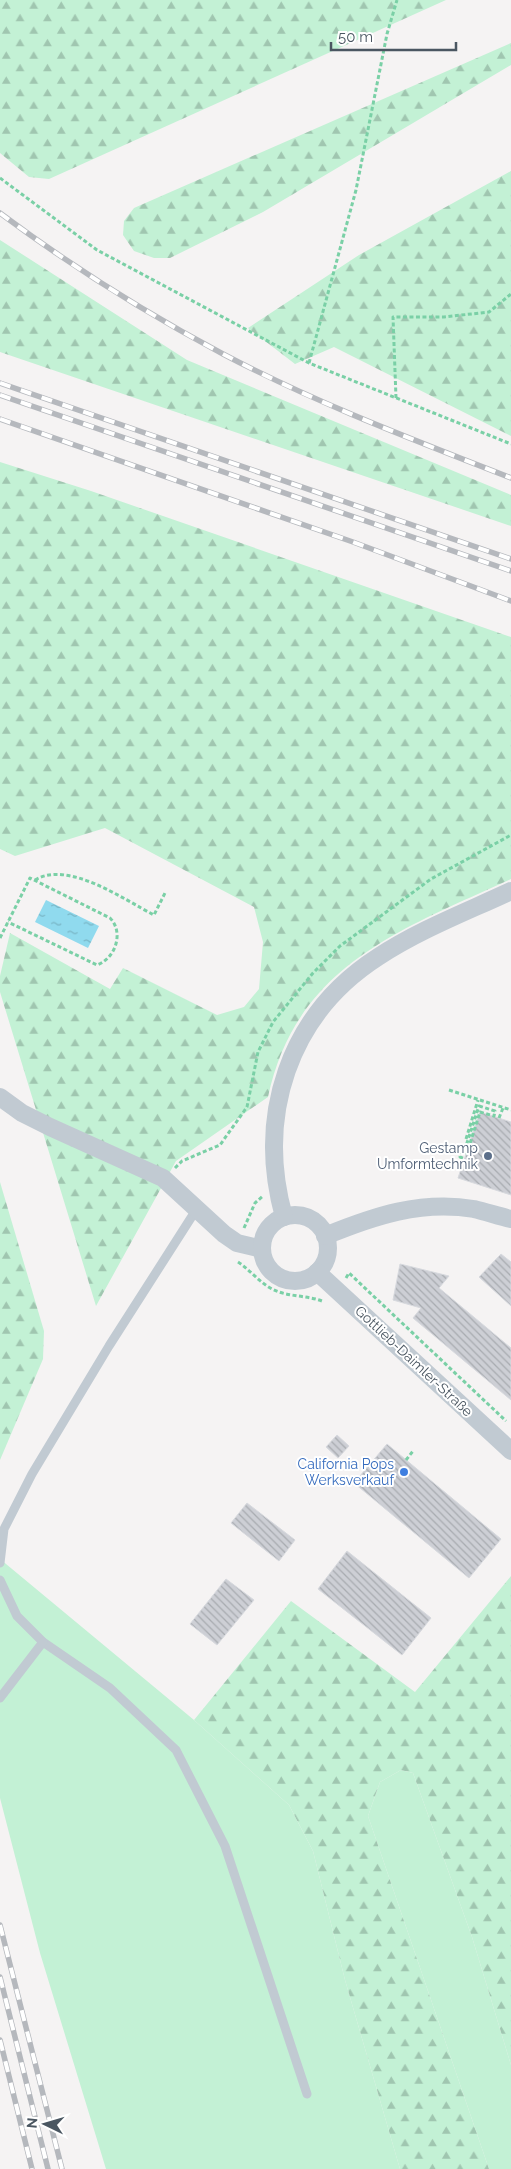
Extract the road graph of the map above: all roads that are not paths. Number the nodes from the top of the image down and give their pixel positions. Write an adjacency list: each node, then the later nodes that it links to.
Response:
1 (511, 891): 4 (street)
2 (0, 1097): 3 (street)
3 (196, 1210): 7 (street); 10 (lane)
4 (284, 1217): 6 (street); 7 (street)
5 (511, 1219): 6 (street)
6 (325, 1236): 8 (street)
7 (262, 1249): 8 (street)
8 (317, 1272): 9 (street, Gottlieb-Daimler-Straße)
9 (511, 1450)
10 (0, 1563)
11 (0, 1580): 12 (lane)
12 (44, 1642): 13 (lane); 14 (lane)
13 (0, 1698)
14 (307, 2094)

